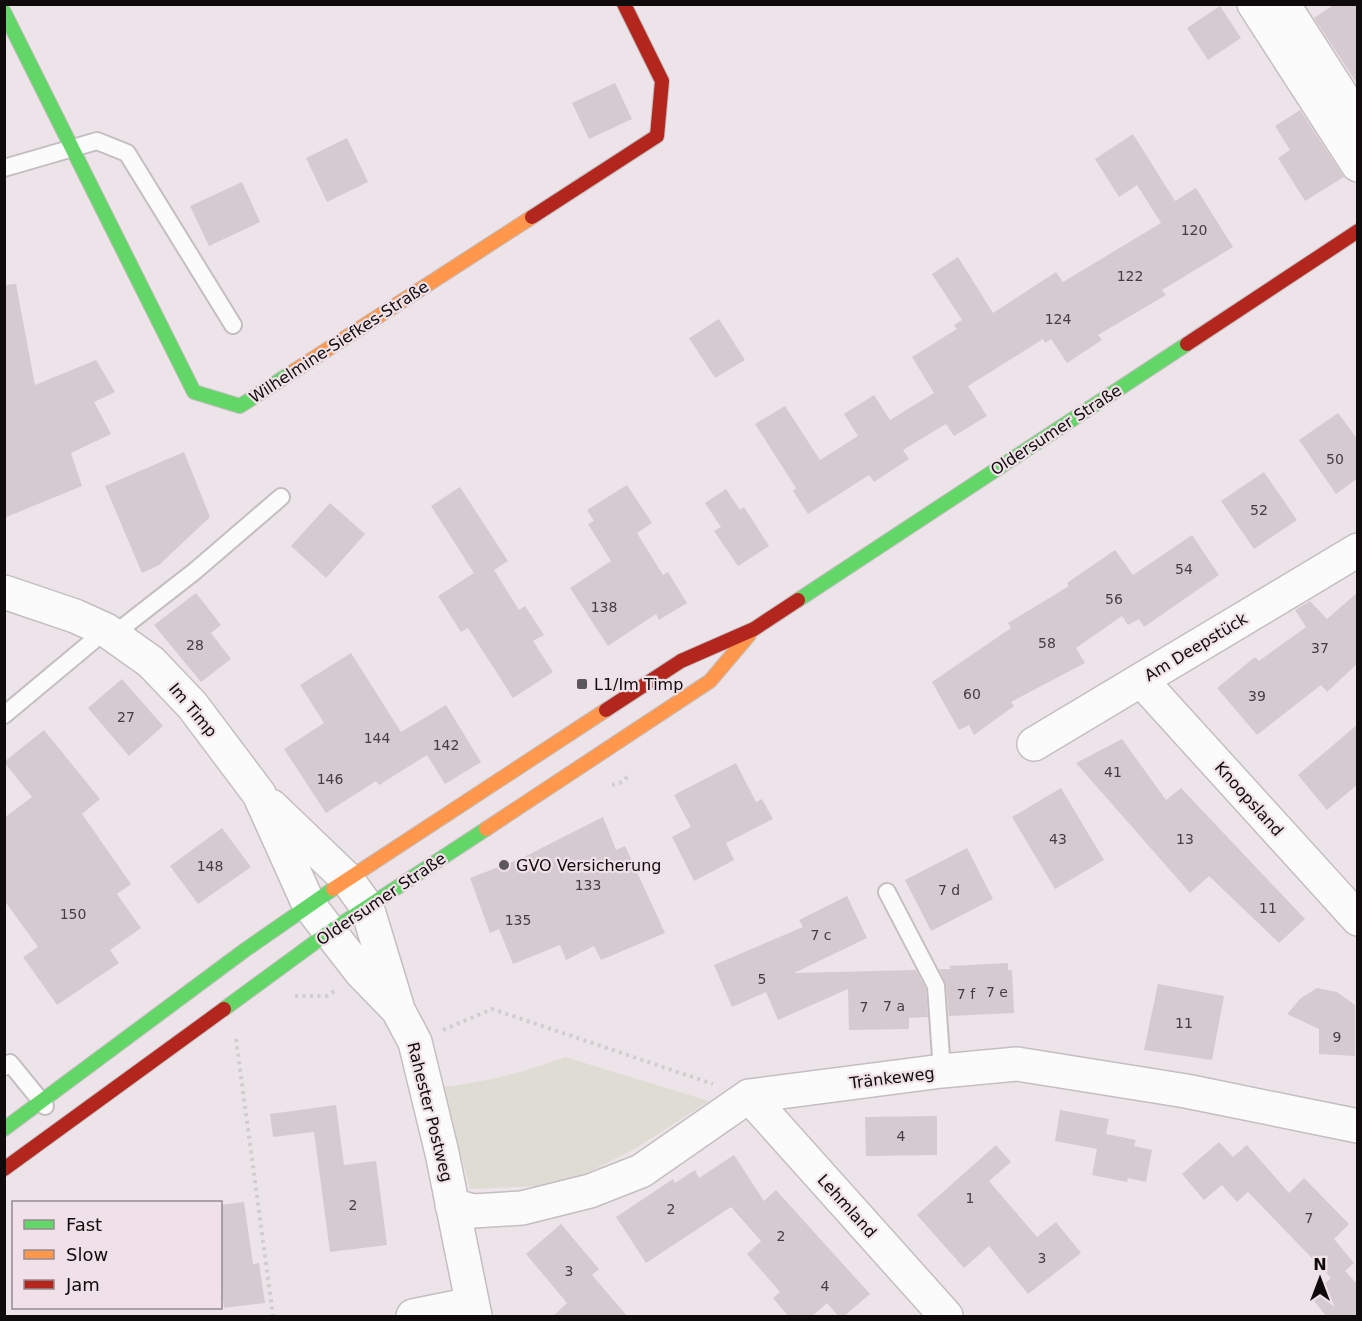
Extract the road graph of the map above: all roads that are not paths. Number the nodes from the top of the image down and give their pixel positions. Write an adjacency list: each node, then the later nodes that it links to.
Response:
1 (624, 4): 6 (main road, Wilhelmine-Siefkes-Straße)
2 (1254, 4): 7 (street)
3 (1283, 4): 5 (street)
4 (4, 12): 6 (main road, Wilhelmine-Siefkes-Straße)
5 (1358, 121)
6 (73, 148): 8 (lane); 10 (lane)
7 (1358, 165)
8 (4, 168)
9 (1358, 231): 14 (main road, Oldersumer Straße)
10 (233, 325)
11 (281, 497): 15 (lane)
12 (1358, 550): 16 (street, Am Deepstück)
13 (4, 591): 15 (street, Im Timp)
14 (754, 629): 20 (main road, Oldersumer Straße); 23 (main road, Oldersumer Straße)
15 (110, 633): 17 (lane); 19 (street, Im Timp)
16 (1141, 680): 18 (street, Am Deepstück); 24 (street, Knoopsland)
17 (4, 715)
18 (1034, 744)
19 (259, 794): 20 (street); 22 (street, Im Timp)
20 (347, 879): 22 (main road, Oldersumer Straße); 23 (street)
21 (887, 892): 28 (lane)
22 (309, 905): 25 (street, Rahester Postweg); 30 (main road, Oldersumer Straße)
23 (367, 907): 25 (main road, Oldersumer Straße); 26 (street)
24 (1358, 919)
25 (329, 932): 26 (street, Rahester Postweg); 32 (main road, Oldersumer Straße)
26 (398, 1010): 35 (street, Rahester Postweg)
27 (4, 1067): 30 (lane)
28 (942, 1071): 29 (street, Tränkeweg); 31 (street, Tränkeweg)
29 (748, 1096): 35 (street, Tränkeweg); 38 (street, Lehmland)
30 (41, 1102): 32 (lane); 33 (main road, Oldersumer Straße)
31 (1358, 1126)
32 (61, 1128): 34 (main road, Oldersumer Straße)
33 (4, 1129)
34 (4, 1169)
35 (452, 1205): 36 (street, Rahester Postweg)
36 (473, 1310): 37 (street)
37 (413, 1317)
38 (946, 1317)

